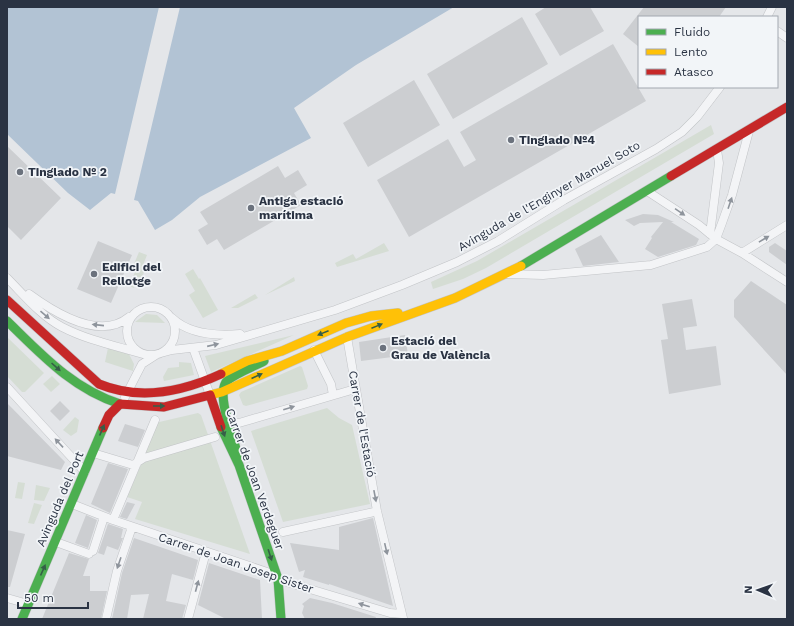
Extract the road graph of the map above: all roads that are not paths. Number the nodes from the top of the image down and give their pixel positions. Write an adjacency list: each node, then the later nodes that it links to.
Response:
1 (772, 7): 2 (street)
2 (768, 16)
3 (719, 88): 20 (street, Avinguda de l'Enginyer Manuel Soto)
4 (787, 108): 5 (main road)
5 (749, 131): 6 (main road); 10 (street, one-way to 5)
6 (717, 150): 7 (main road); 9 (street)
7 (647, 191): 9 (street, one-way to 9); 12 (main road)
8 (787, 225): 11 (street, one-way to 8)
9 (710, 234): 10 (street)
10 (716, 239): 11 (street); 12 (street)
11 (742, 252): 14 (street)
12 (505, 274): 16 (main road)
13 (7, 277): 17 (street, one-way to 13); 25 (street, one-way to 25)
14 (787, 282)
15 (7, 300): 28 (main road)
16 (415, 311): 21 (main road, one-way to 16); 24 (main road, one-way to 24)
17 (133, 314): 18 (street); 25 (street)
18 (171, 317): 20 (street, Avinguda de l'Enginyer Manuel Soto); 26 (street)
19 (7, 320): 35 (main road, one-way to 35)
20 (257, 332): 22 (street, Avinguda de l'Enginyer Manuel Soto, one-way to 20)
21 (347, 337): 23 (main road); 30 (street, Carrer de l'Estació)
22 (193, 348): 26 (street, Avinguda de l'Enginyer Manuel Soto); 27 (street)
23 (314, 350): 32 (main road, one-way to 23); 34 (street, Carrer de l'Estació)
24 (282, 351): 27 (main road); 32 (main road)
25 (143, 354): 26 (street)
26 (159, 354): 31 (street, Avinguda del Port)
27 (206, 380): 31 (main road); 33 (street)
28 (104, 386): 31 (main road); 35 (main road)
29 (7, 387): 42 (street, one-way to 29)
30 (355, 389): 34 (street); 44 (street, Carrer de l'Estació, one-way to 44)
31 (127, 392): 35 (street, Avinguda del Port)
32 (222, 392): 33 (main road); 36 (main road)
33 (210, 395): 35 (main road, one-way to 33); 41 (main road, Carrer de Joan Verdeguer, one-way to 41)
34 (333, 395): 36 (street, one-way to 34)
35 (116, 403): 39 (main road, Avinguda del Port, one-way to 35)
36 (227, 417): 41 (main road)
37 (155, 420): 40 (street)
38 (215, 437): 40 (street)
39 (93, 454): 40 (street); 42 (main road, Avinguda del Port)
40 (138, 463): 46 (street)
41 (239, 465): 51 (main road, Carrer de Joan Verdeguer, one-way to 51)
42 (85, 472): 43 (main road, Avinguda del Port)
43 (72, 504): 45 (street, Carrer de Joan Josep Sister); 49 (main road, Avinguda del Port)
44 (376, 511): 48 (street); 54 (street, Carrer de l'Estació, one-way to 54)
45 (104, 517): 46 (street, Carrer de Joan Josep Sister); 49 (street)
46 (113, 520): 47 (street, Carrer de Joan Josep Sister)
47 (132, 527): 50 (street, Carrer de Joan Josep Sister); 56 (street, one-way to 56)
48 (283, 532)
49 (56, 542): 53 (main road, Avinguda del Port, one-way to 49)
50 (206, 552): 51 (street, Carrer de Joan Josep Sister); 57 (street, one-way to 50)
51 (278, 579): 54 (street, Carrer de Joan Josep Sister, one-way to 51); 58 (main road, Carrer de Joan Verdeguer)
52 (7, 598): 53 (street)
53 (28, 604): 55 (main road, Avinguda del Port)
54 (402, 616)
55 (22, 619)
56 (106, 619)
57 (188, 619)
58 (281, 619)

